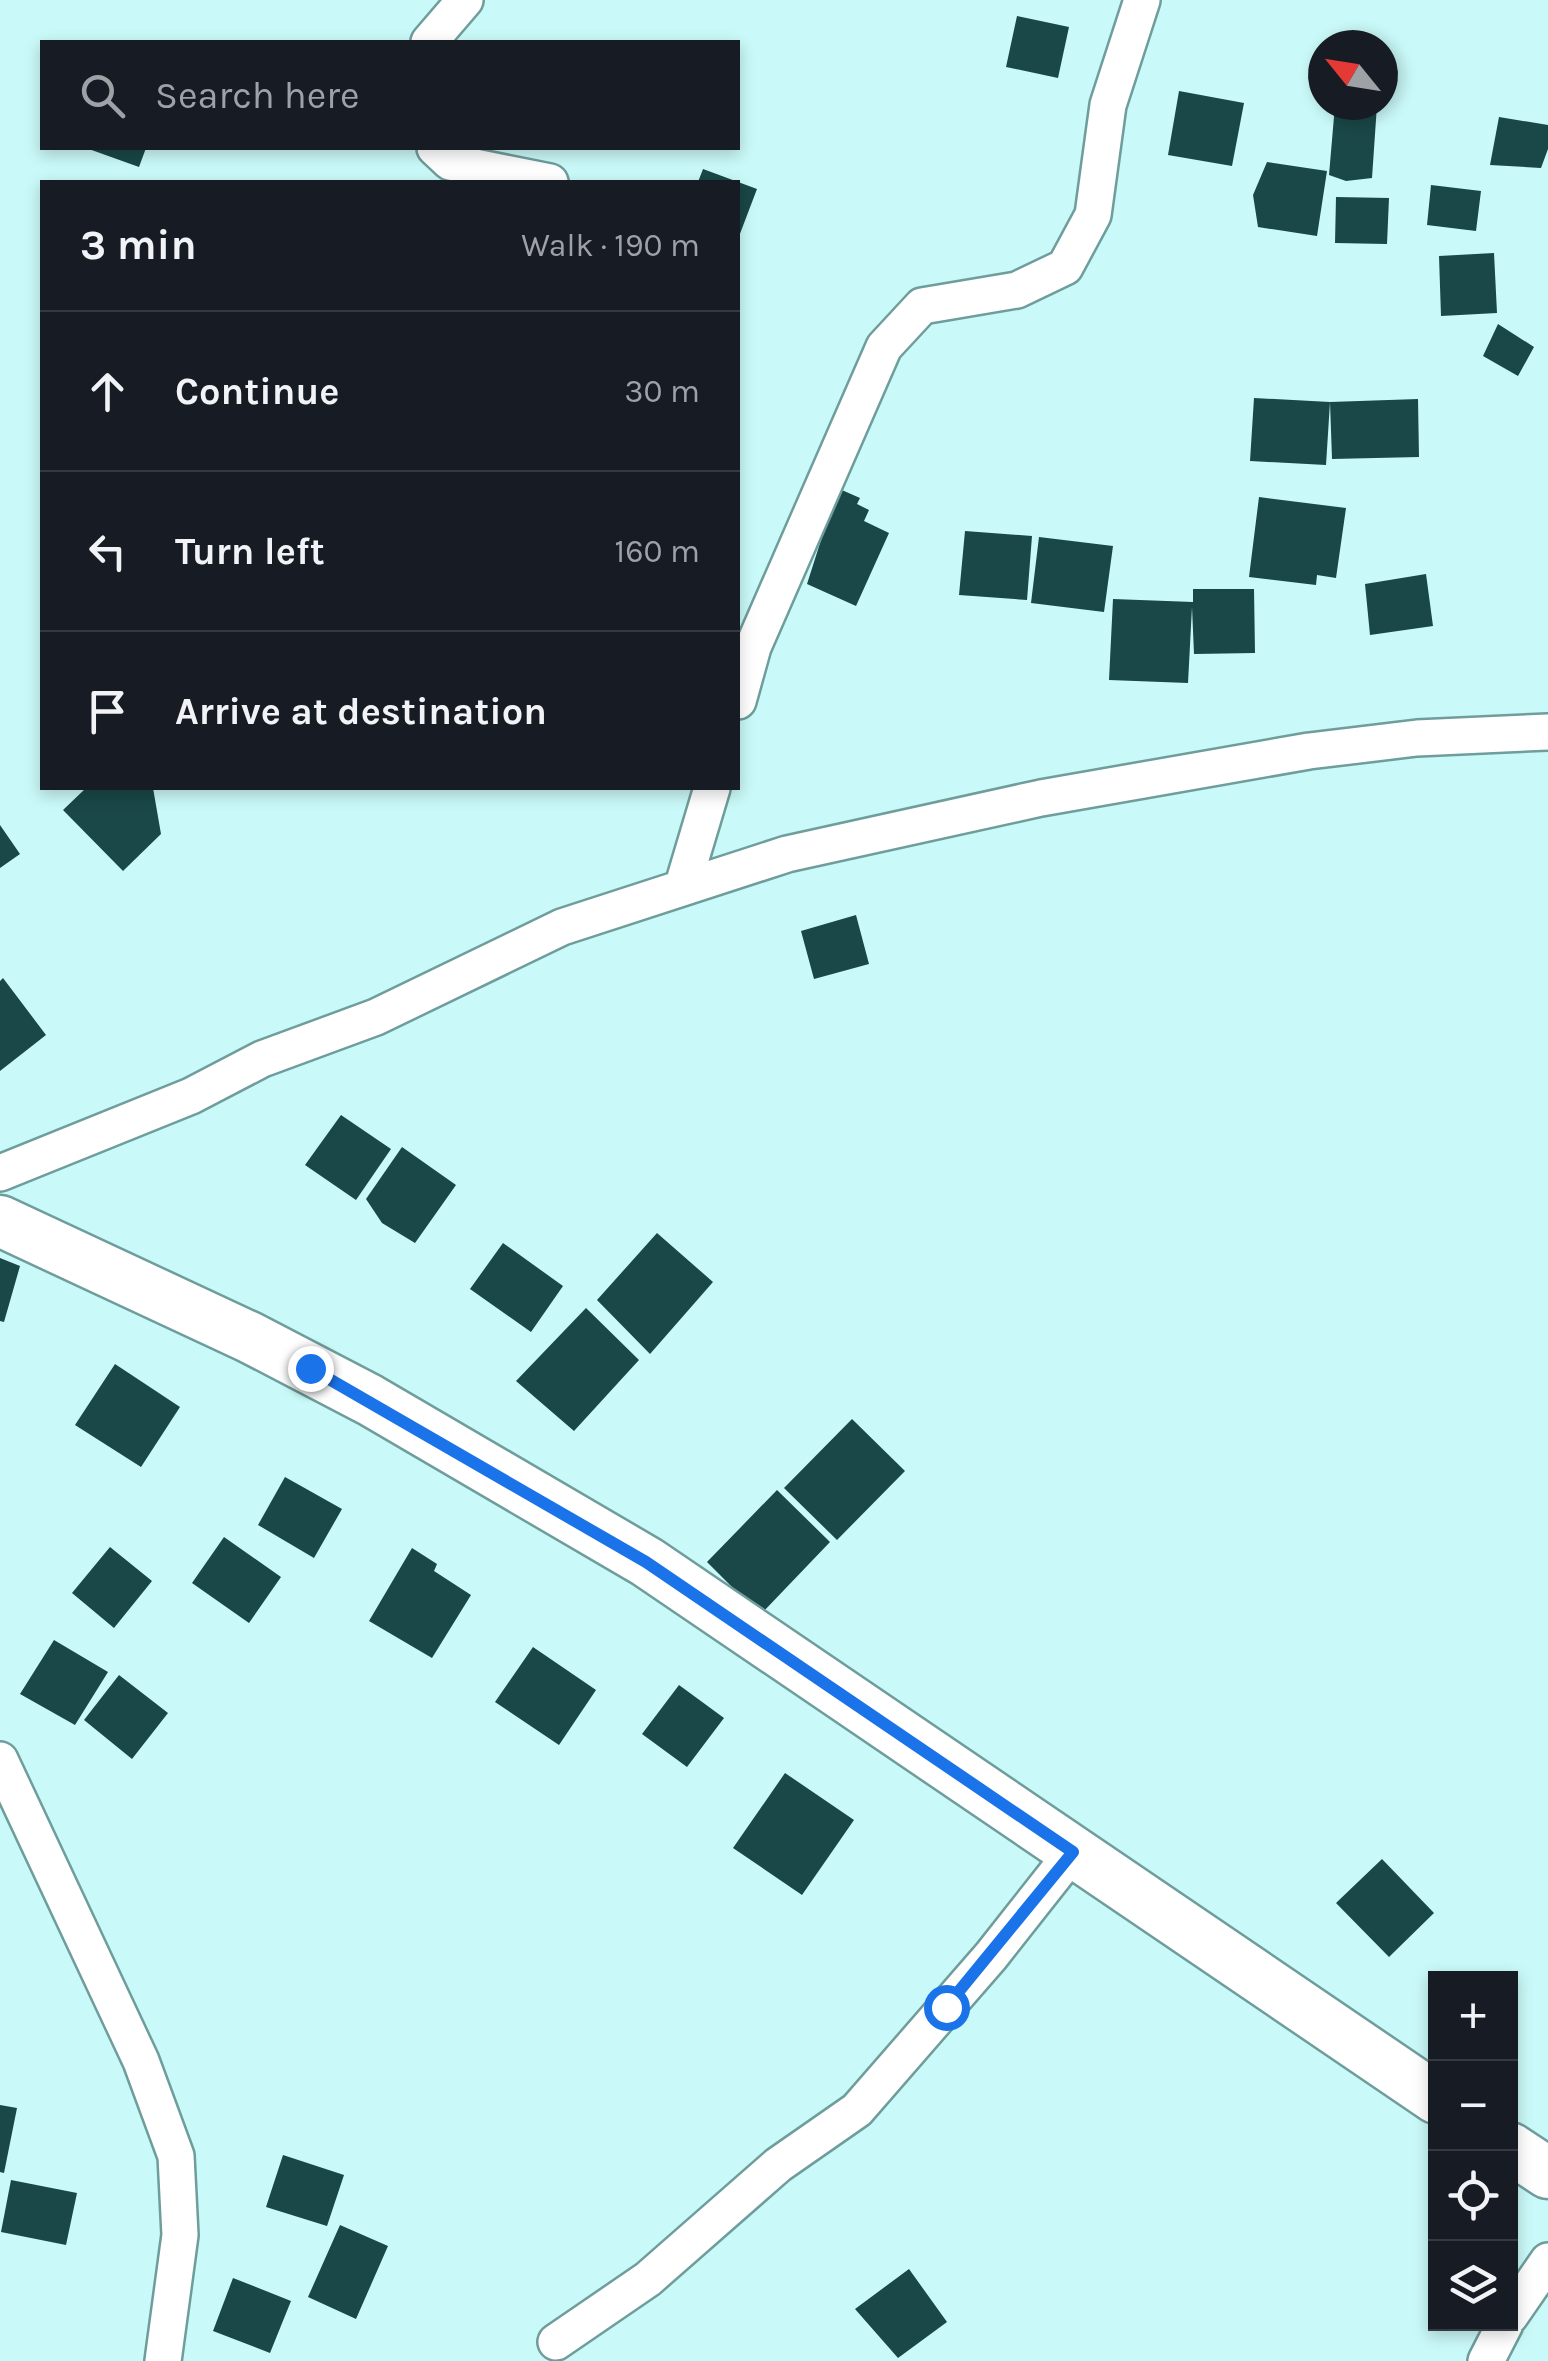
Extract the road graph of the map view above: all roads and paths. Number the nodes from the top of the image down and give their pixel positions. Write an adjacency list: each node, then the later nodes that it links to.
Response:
1 (465, 0): 3 (street)
2 (1142, 0): 6 (street)
3 (431, 40)
4 (437, 150): 5 (street)
5 (540, 180)
6 (745, 639): 7 (street)
7 (740, 683)
8 (1548, 732): 10 (street)
9 (711, 790): 10 (street)
10 (683, 885): 11 (street)
11 (0, 1172)
12 (0, 1221): 14 (street)
13 (0, 1760): 22 (street)
14 (1073, 1852): 15 (street); 21 (street)
15 (1428, 2093)
16 (1515, 2151): 17 (street)
17 (1548, 2173)
18 (1548, 2262): 19 (street)
19 (1518, 2305)
20 (1501, 2331): 23 (street)
21 (556, 2342)
22 (163, 2361)
23 (1486, 2361)

